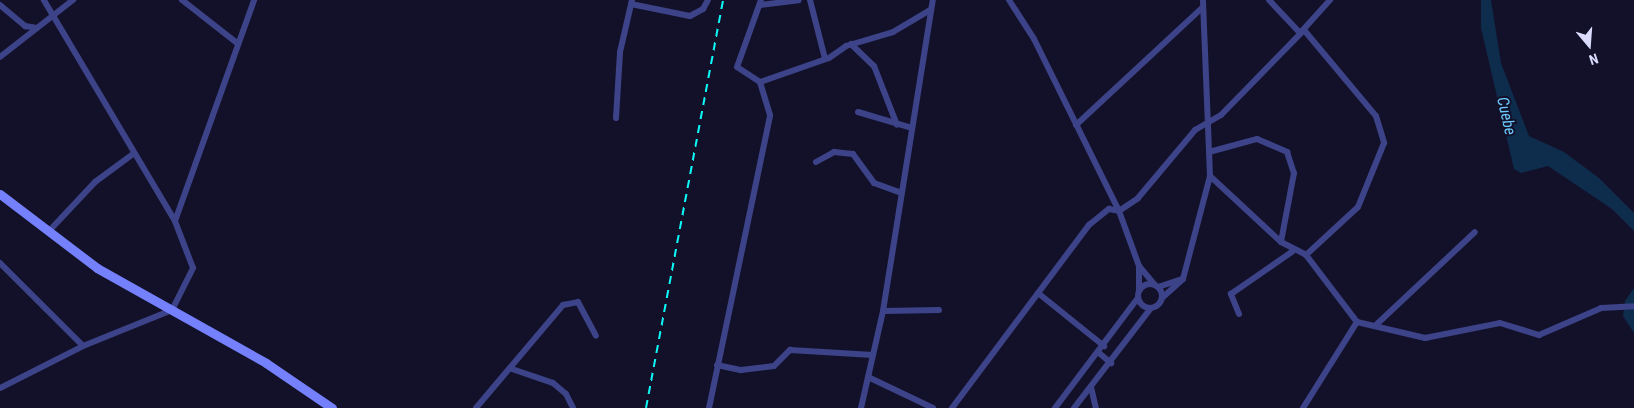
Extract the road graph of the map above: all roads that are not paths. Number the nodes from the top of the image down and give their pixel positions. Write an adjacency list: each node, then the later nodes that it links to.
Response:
1 (44, 0): 18 (street)
2 (73, 0): 18 (street)
3 (182, 0): 21 (street)
4 (254, 0): 21 (street)
5 (708, 0): 13 (street)
6 (799, 0): 14 (street)
7 (810, 0): 24 (street)
8 (933, 0): 16 (street)
9 (1009, 0): 30 (street)
10 (1203, 0): 17 (street)
11 (1269, 0): 20 (street)
12 (1330, 0): 20 (street)
13 (631, 2): 27 (street)
14 (760, 2): 25 (street)
15 (0, 5): 19 (street)
16 (930, 10): 22 (street); 31 (street)
17 (1201, 10): 28 (street); 30 (street)
18 (54, 17): 19 (street); 33 (street)
19 (36, 28): 23 (street)
20 (1302, 32): 28 (street); 44 (street)
21 (237, 43): 39 (street)
22 (851, 44): 24 (street); 29 (street)
23 (0, 57)
24 (825, 59): 25 (street)
25 (760, 82): 67 (street)
26 (858, 112): 29 (street)
27 (616, 118)
28 (1209, 124): 32 (street); 38 (street)
29 (896, 125): 31 (street)
30 (1076, 125): 38 (street)
31 (912, 128): 37 (street)
32 (1209, 152): 35 (street); 42 (street)
33 (133, 154): 39 (street); 40 (street)
34 (816, 162): 37 (street)
35 (1210, 176): 42 (street); 47 (street)
36 (0, 194): 40 (street)
37 (901, 194): 57 (street)
38 (1119, 211): 46 (street); 50 (street)
39 (175, 222): 55 (street)
40 (50, 230): 55 (street)
41 (1475, 232): 60 (street)
42 (1281, 242): 43 (street)
43 (1293, 252): 44 (street); 58 (street)
44 (1306, 255): 59 (street)
45 (0, 263): 62 (street)
46 (1138, 266): 48 (street); 49 (street)
47 (1183, 280): 48 (street); 52 (street)
48 (1156, 286): 49 (street); 52 (street)
49 (1139, 290): 51 (street)
50 (1038, 293): 63 (street); 78 (street)
51 (1138, 298): 54 (street); 63 (street)
52 (1162, 298): 54 (street)
53 (1634, 306): 60 (street)
54 (1151, 308): 66 (street)
55 (172, 310): 62 (street); 72 (street)
56 (939, 310): 57 (street)
57 (883, 311): 65 (street)
58 (1239, 314)
59 (1357, 322): 60 (street); 82 (street)
60 (1377, 324)
61 (596, 336): 68 (street)
62 (83, 346): 71 (street)
63 (1104, 346): 64 (street)
64 (1099, 354): 66 (street); 79 (street)
65 (874, 355): 67 (street); 69 (street)
66 (1111, 363): 70 (street)
67 (717, 365): 75 (street)
68 (512, 369): 73 (street); 74 (street)
69 (868, 377): 76 (street); 77 (street)
70 (1091, 386): 80 (street); 81 (street)
71 (0, 388)
72 (332, 408)
73 (476, 408)
74 (574, 408)
75 (709, 408)
76 (862, 408)
77 (932, 408)
78 (952, 408)
79 (1055, 408)
80 (1074, 408)
81 (1096, 408)
82 (1303, 408)

